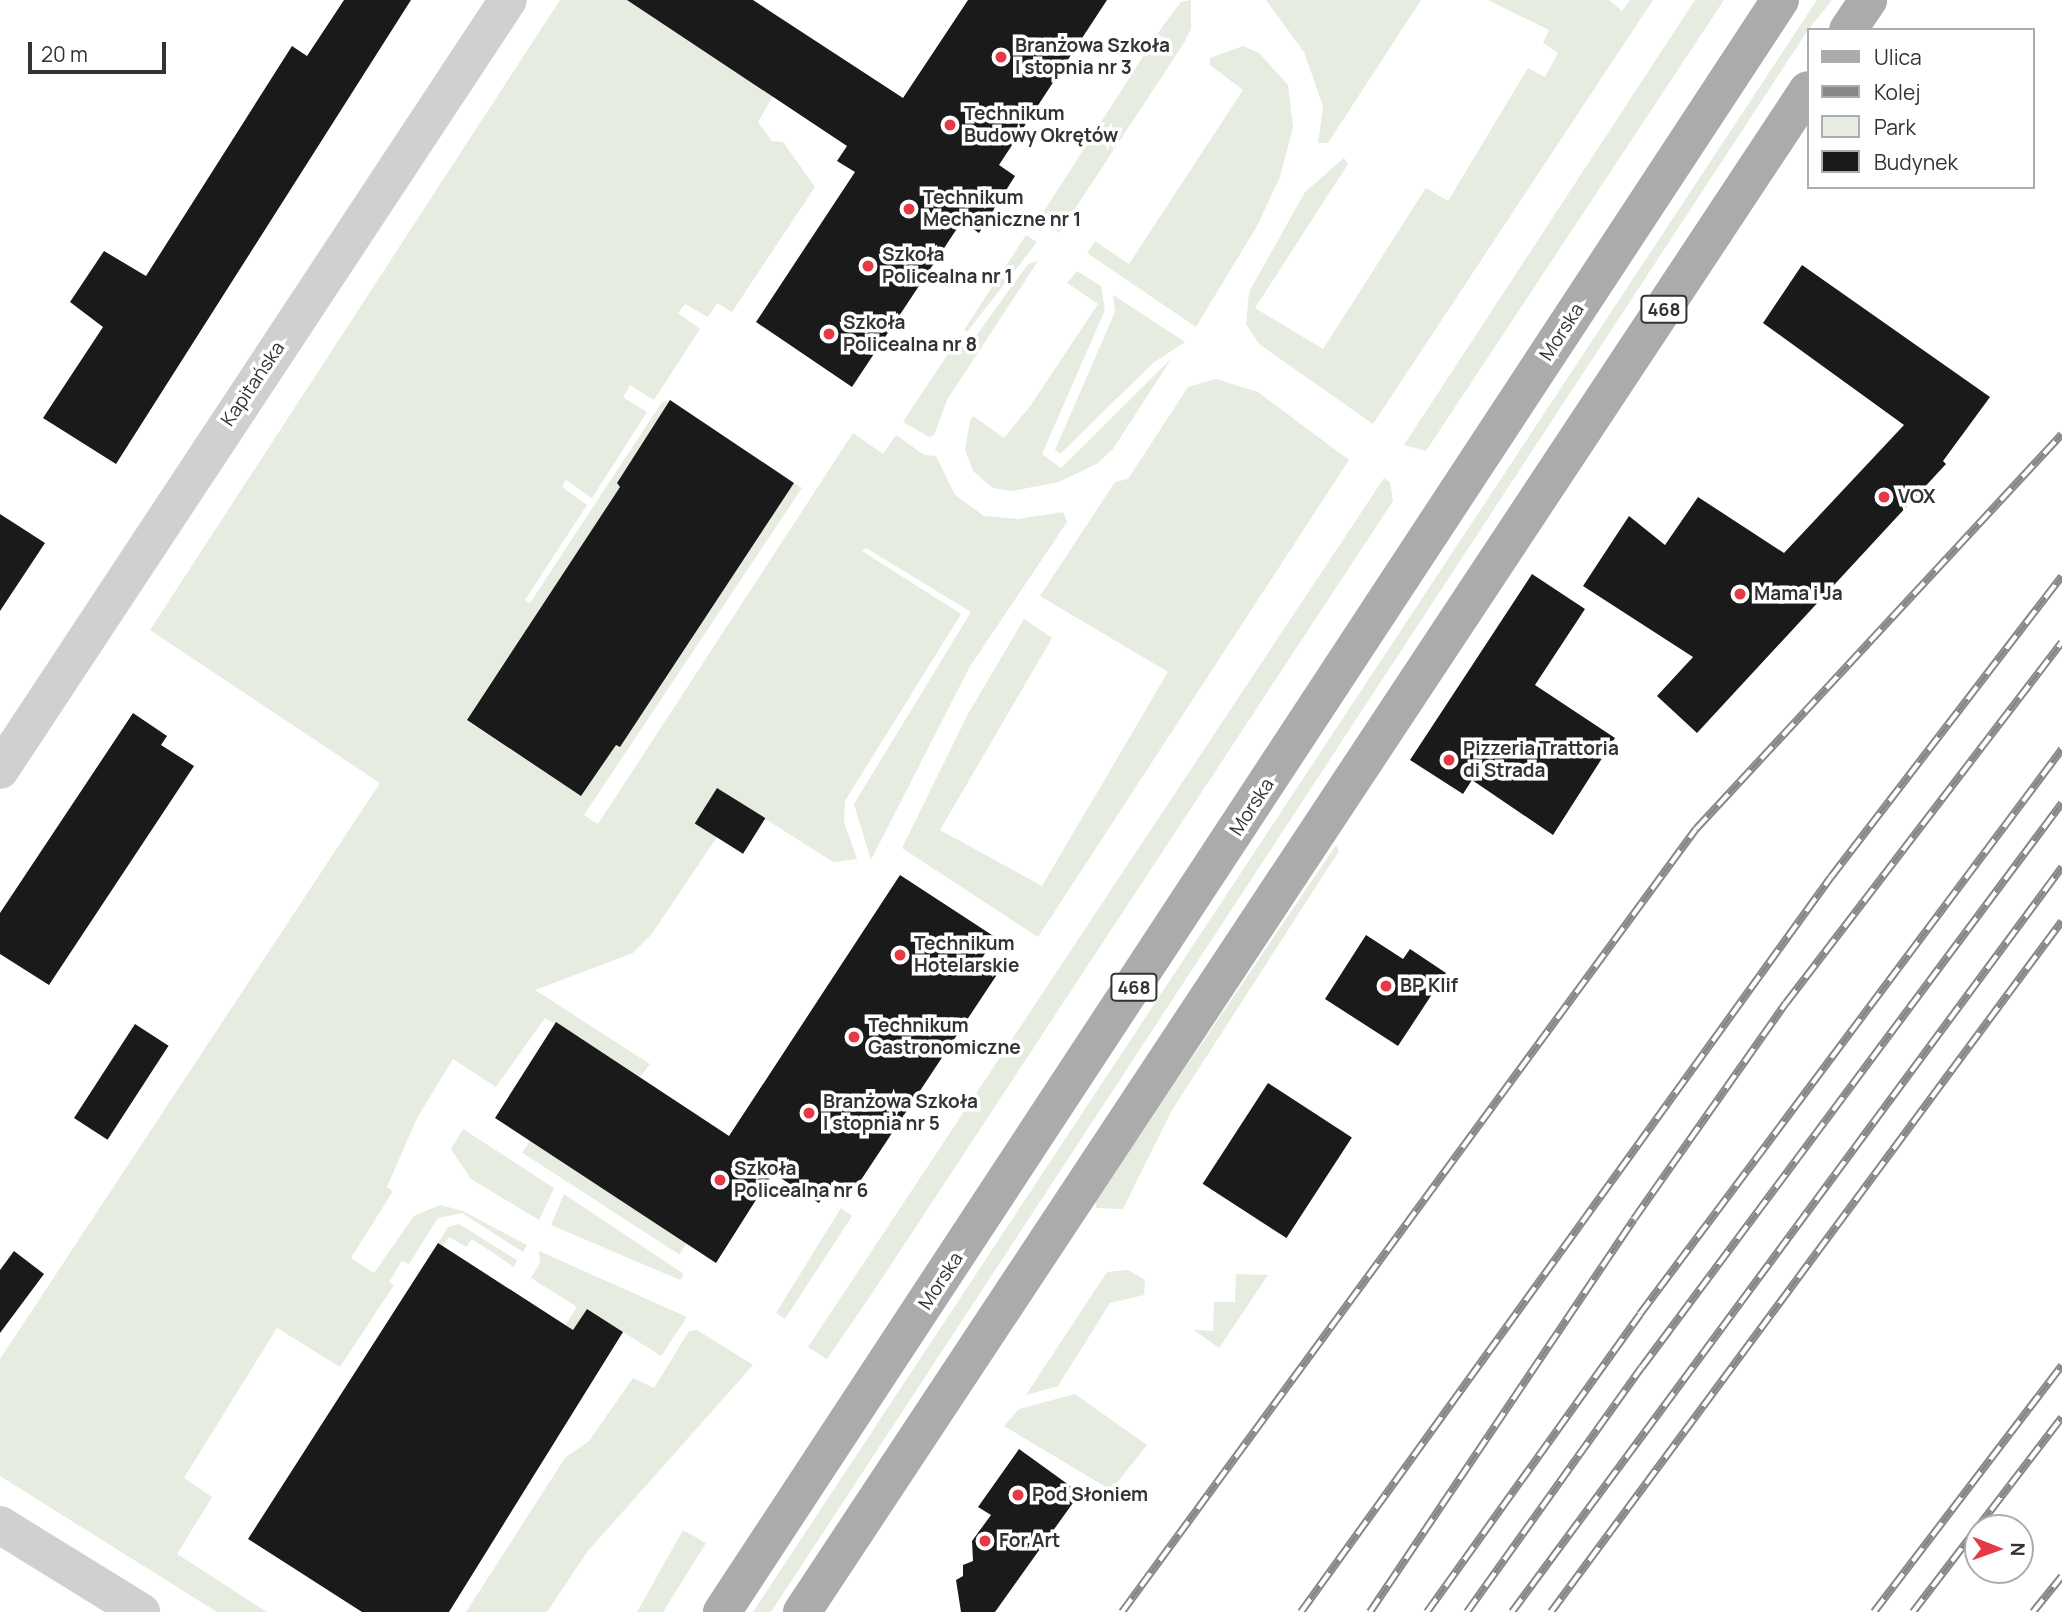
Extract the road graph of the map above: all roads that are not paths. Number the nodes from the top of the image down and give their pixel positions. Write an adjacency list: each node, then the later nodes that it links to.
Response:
1 (508, 0): 6 (street, Kapitańska)
2 (1780, 0): 9 (main road, Morska / 468)
3 (1868, 0): 4 (main road)
4 (1850, 28)
5 (1806, 93): 10 (main road, 468)
6 (0, 770)
7 (0, 1525): 8 (street)
8 (141, 1612)
9 (722, 1612)
10 (802, 1612)

